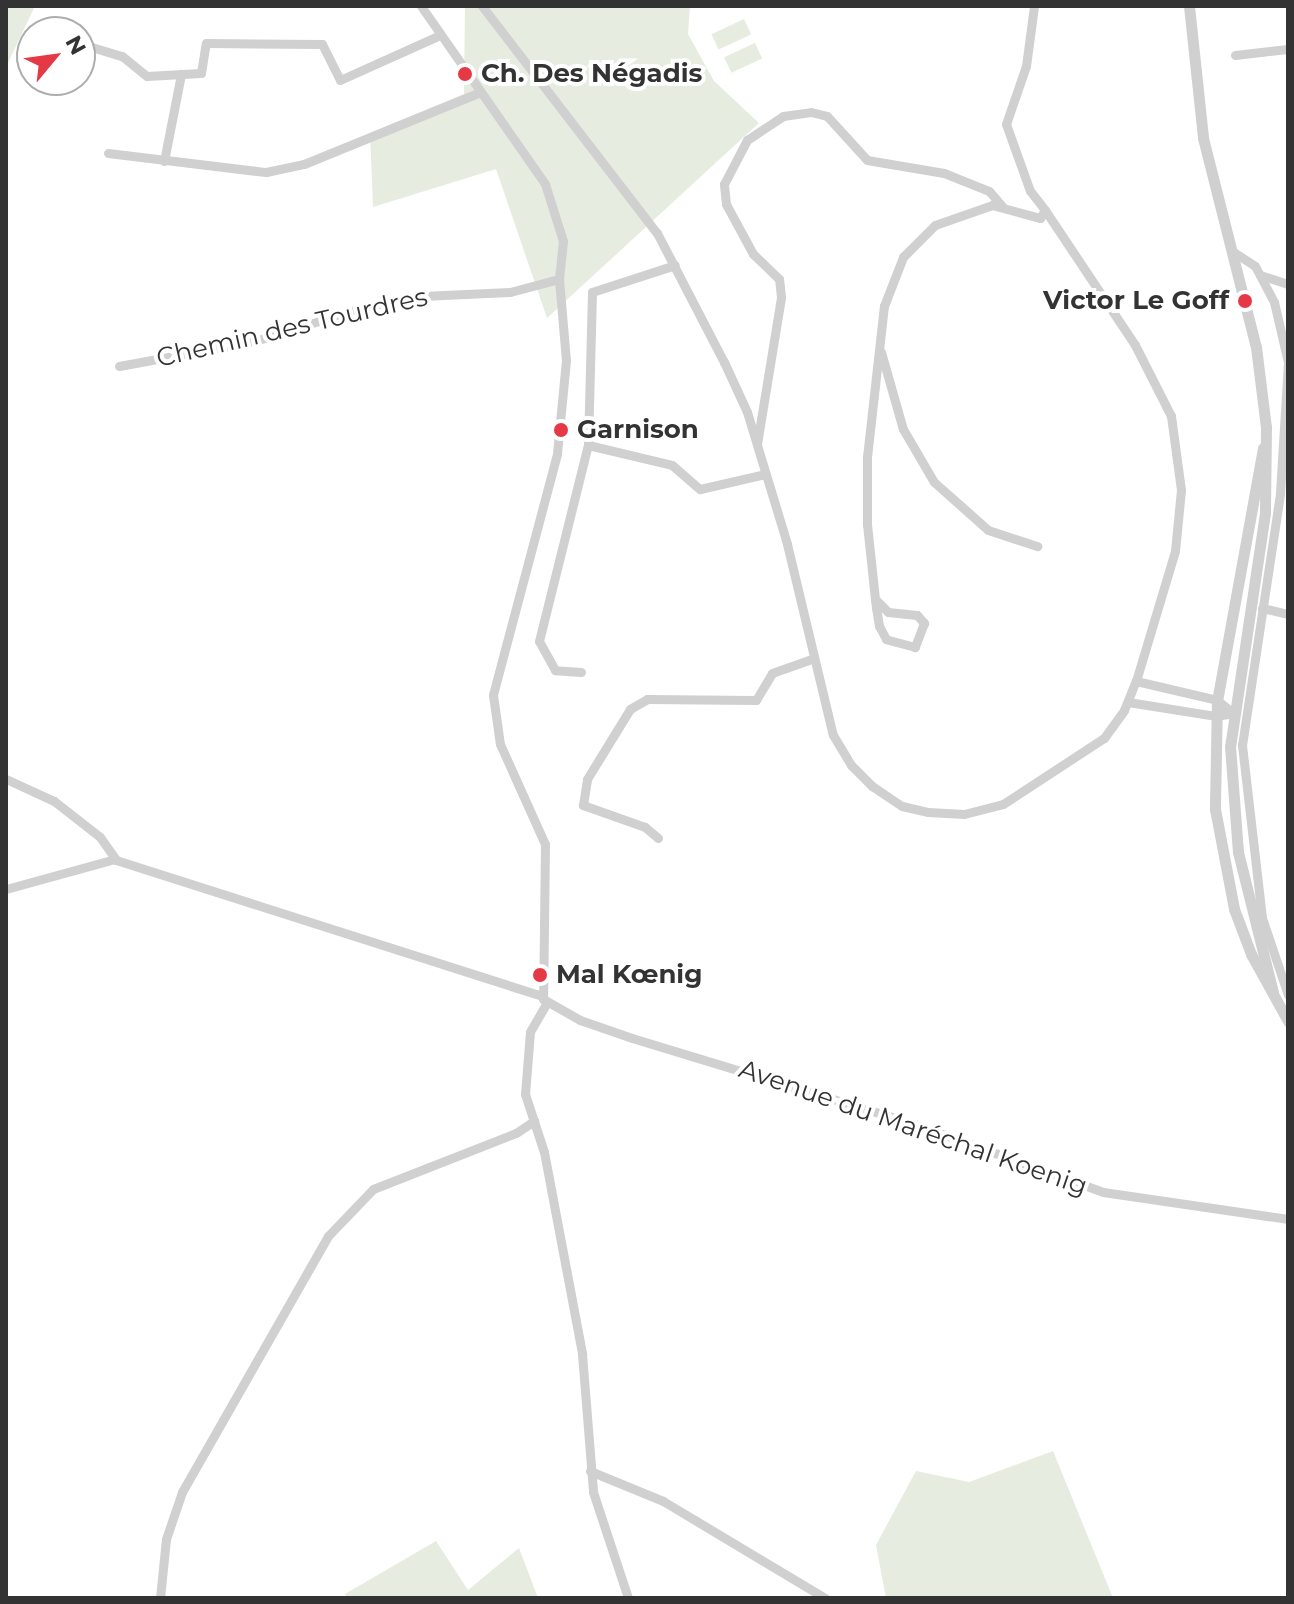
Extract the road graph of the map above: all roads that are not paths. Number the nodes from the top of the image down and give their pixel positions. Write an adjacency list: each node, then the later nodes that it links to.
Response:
1 (421, 6): 5 (street)
2 (482, 6): 16 (street)
3 (1034, 6): 14 (street)
4 (1189, 6): 15 (street)
5 (438, 36): 9 (street); 10 (street)
6 (96, 48): 9 (street)
7 (1288, 49): 8 (street)
8 (1235, 55)
9 (181, 74): 12 (street)
10 (478, 93): 12 (street); 18 (street)
11 (108, 153): 12 (street)
12 (164, 161)
13 (1002, 206): 14 (street); 20 (street); 23 (street)
14 (1045, 210): 32 (street)
15 (1232, 251): 17 (street); 22 (street)
16 (675, 265): 23 (street); 24 (street)
17 (1260, 275): 19 (street); 28 (street)
18 (559, 279): 21 (street, Chemin des Tourdres); 43 (street)
19 (1288, 284)
20 (880, 337): 26 (street); 27 (street)
21 (119, 366)
22 (1266, 427): 33 (street); 35 (street)
23 (757, 444): 25 (street)
24 (588, 445): 25 (street); 31 (street)
25 (765, 474): 30 (street)
26 (1037, 546)
27 (875, 599): 27 (street)
28 (1262, 608): 29 (street); 42 (street)
29 (1288, 614)
30 (812, 659): 34 (street); 38 (street)
31 (581, 672)
32 (1136, 681): 33 (street); 34 (street)
33 (1217, 700): 35 (street); 36 (street)
34 (1128, 702): 36 (street)
35 (1233, 713): 36 (street); 41 (street)
36 (1215, 716): 41 (street)
37 (6, 779): 39 (street)
38 (658, 838)
39 (115, 859): 40 (street); 43 (street, Avenue du Maréchal Koenig)
40 (6, 889)
41 (1273, 992): 44 (street)
42 (1288, 995)
43 (543, 1000): 45 (street); 46 (street, Avenue du Maréchal Koenig)
44 (1288, 1021)
45 (534, 1121): 47 (street); 48 (street)
46 (1288, 1219)
47 (590, 1471): 49 (street); 50 (street)
48 (160, 1598)
49 (628, 1598)
50 (825, 1598)

